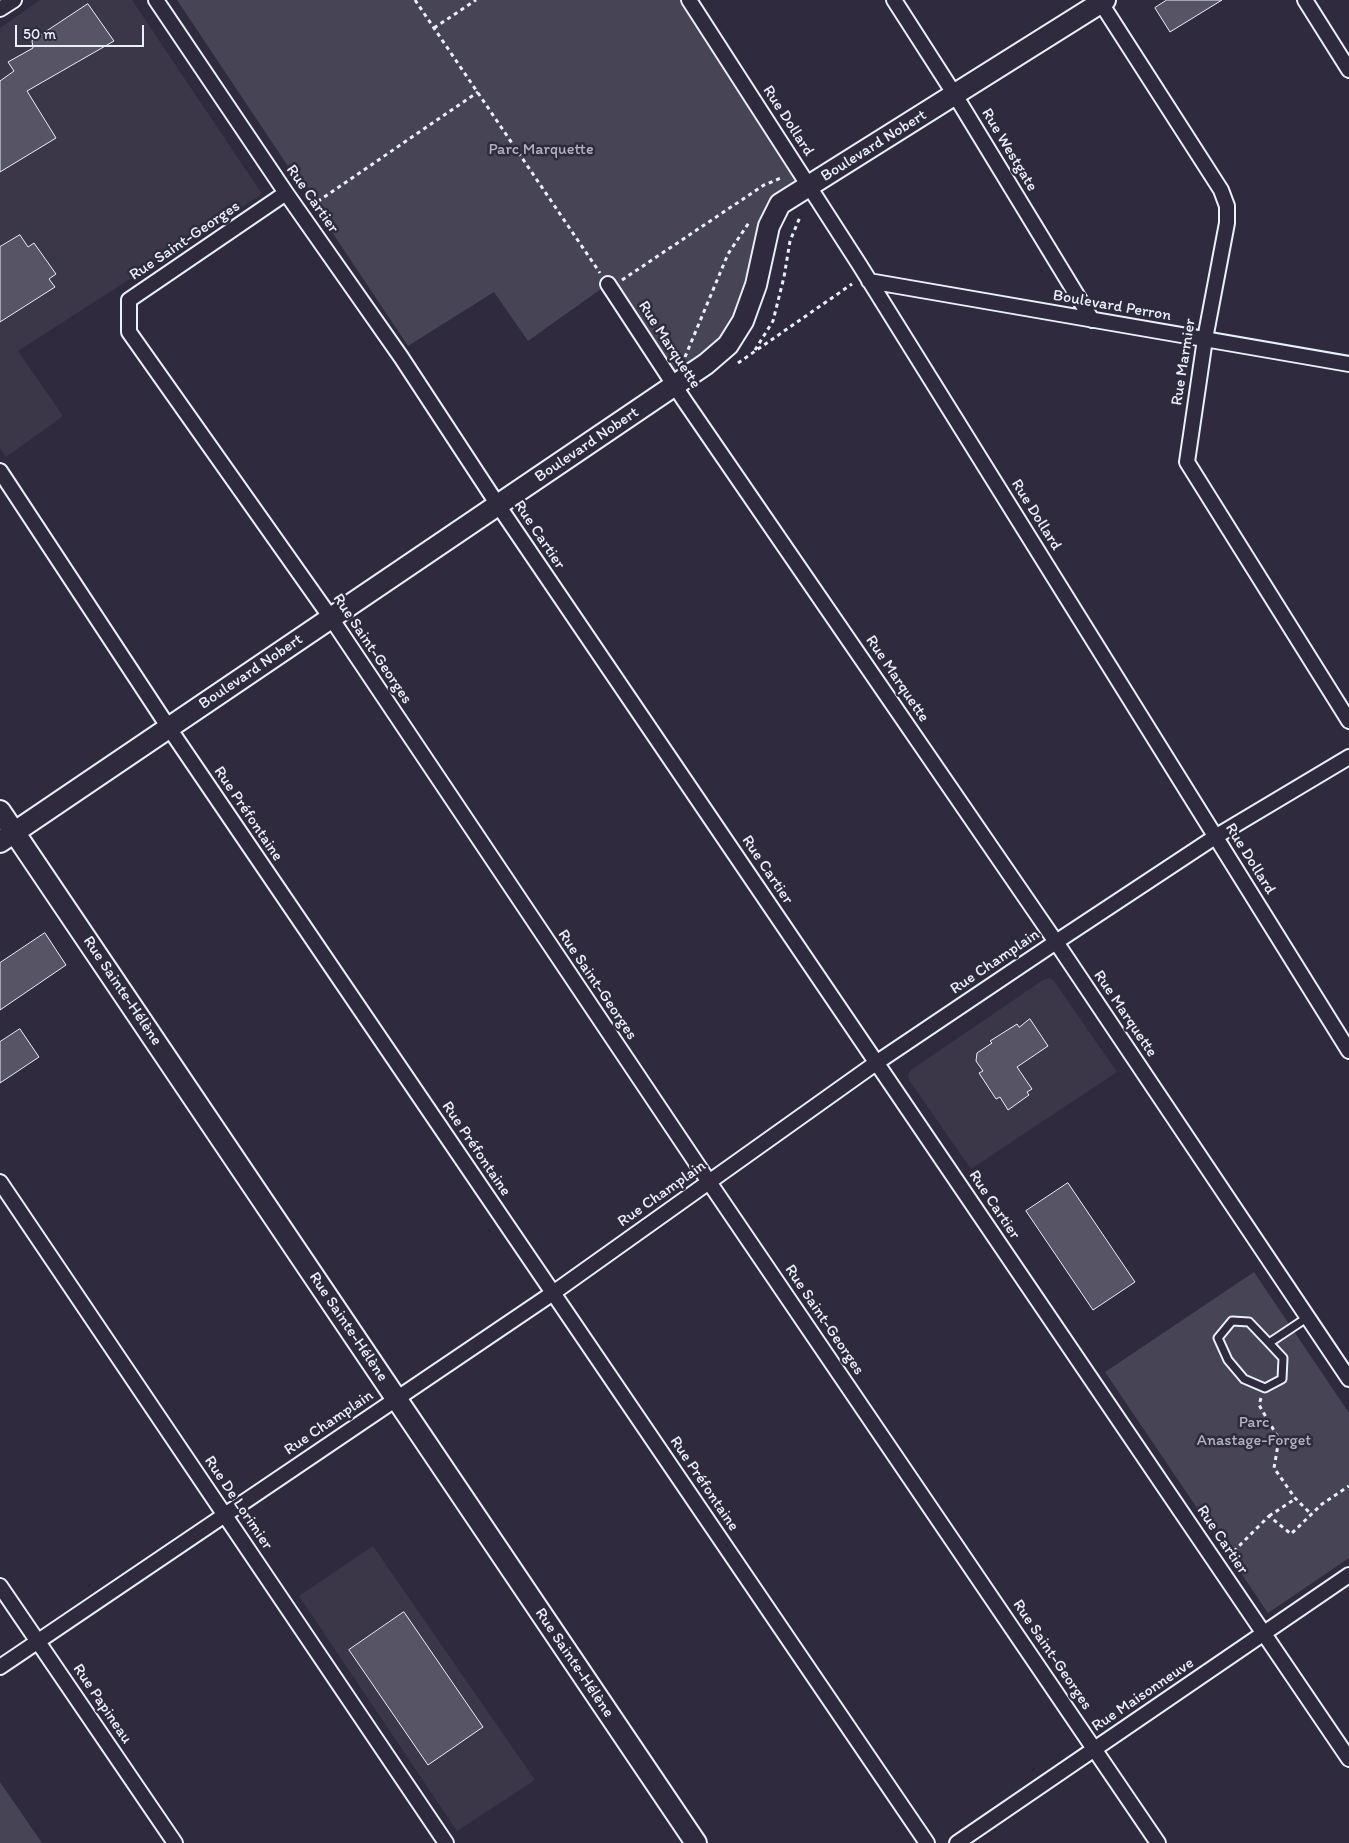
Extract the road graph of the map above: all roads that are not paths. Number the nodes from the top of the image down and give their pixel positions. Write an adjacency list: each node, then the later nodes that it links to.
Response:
1 (14, 0): 7 (street)
2 (156, 0): 11 (street, Rue Cartier)
3 (690, 0): 10 (street, Rue Dollard)
4 (894, 0): 9 (street, Rue Westgate)
5 (1306, 0): 8 (street)
6 (1102, 1): 9 (street, Boulevard Nobert); 15 (street, Rue Marmier)
7 (0, 9)
8 (1349, 70)
9 (954, 95): 10 (street, Boulevard Nobert); 14 (street, Rue Westgate)
10 (809, 186): 12 (street, Rue Dollard); 17 (street, Boulevard Nobert)
11 (286, 193): 19 (street, Rue Cartier); 20 (street, Rue Saint-Georges)
12 (869, 281): 14 (street, Boulevard Perron); 26 (street, Rue Dollard)
13 (608, 284): 17 (street, Rue Marquette)
14 (1092, 320): 15 (street, Boulevard Perron)
15 (1204, 339): 16 (street, Boulevard Perron); 21 (street, Rue Marmier)
16 (1349, 364)
17 (675, 386): 19 (street, Boulevard Nobert); 27 (street, Rue Marquette)
18 (0, 472): 22 (street, Rue Préfontaine)
19 (498, 505): 20 (street, Boulevard Nobert); 29 (street, Rue Cartier)
20 (331, 618): 22 (street, Boulevard Nobert); 31 (street, Rue Saint-Georges)
21 (1349, 721)
22 (169, 728): 25 (street, Boulevard Nobert); 32 (street, Rue Préfontaine)
23 (1349, 757): 26 (street, Rue Champlain)
24 (0, 811): 25 (street, Rue Sainte-Hélène)
25 (7, 837): 36 (street, Rue Sainte-Hélène)
26 (1215, 837): 27 (street, Rue Champlain); 28 (street, Rue Dollard)
27 (1056, 942): 29 (street, Rue Champlain); 33 (street, Rue Marquette)
28 (1349, 1051)
29 (876, 1063): 31 (street, Rue Champlain); 40 (street, Rue Cartier)
30 (0, 1182): 37 (street, Rue De Lorimier)
31 (709, 1182): 32 (street, Rue Champlain); 43 (street, Rue Saint-Georges)
32 (553, 1293): 36 (street, Rue Champlain); 48 (street, Rue Préfontaine)
33 (1308, 1317): 34 (lane); 35 (street, Rue Marquette)
34 (1269, 1343): 34 (lane)
35 (1349, 1379)
36 (396, 1398): 37 (street, Rue Champlain); 47 (street, Rue Sainte-Hélène)
37 (224, 1514): 41 (street, Rue Champlain); 46 (street, Rue De Lorimier)
38 (1349, 1575): 40 (street, Rue Maisonneuve)
39 (0, 1586): 41 (street, Rue Papineau)
40 (1264, 1633): 43 (street, Rue Maisonneuve); 44 (street, Rue Cartier)
41 (38, 1641): 42 (street, Rue Champlain); 45 (street, Rue Papineau)
42 (0, 1667)
43 (1094, 1749): 49 (street, Rue Maisonneuve); 50 (street, Rue Saint-Georges)
44 (1349, 1759)
45 (175, 1843)
46 (446, 1843)
47 (696, 1843)
48 (927, 1843)
49 (957, 1843)
50 (1158, 1843)

